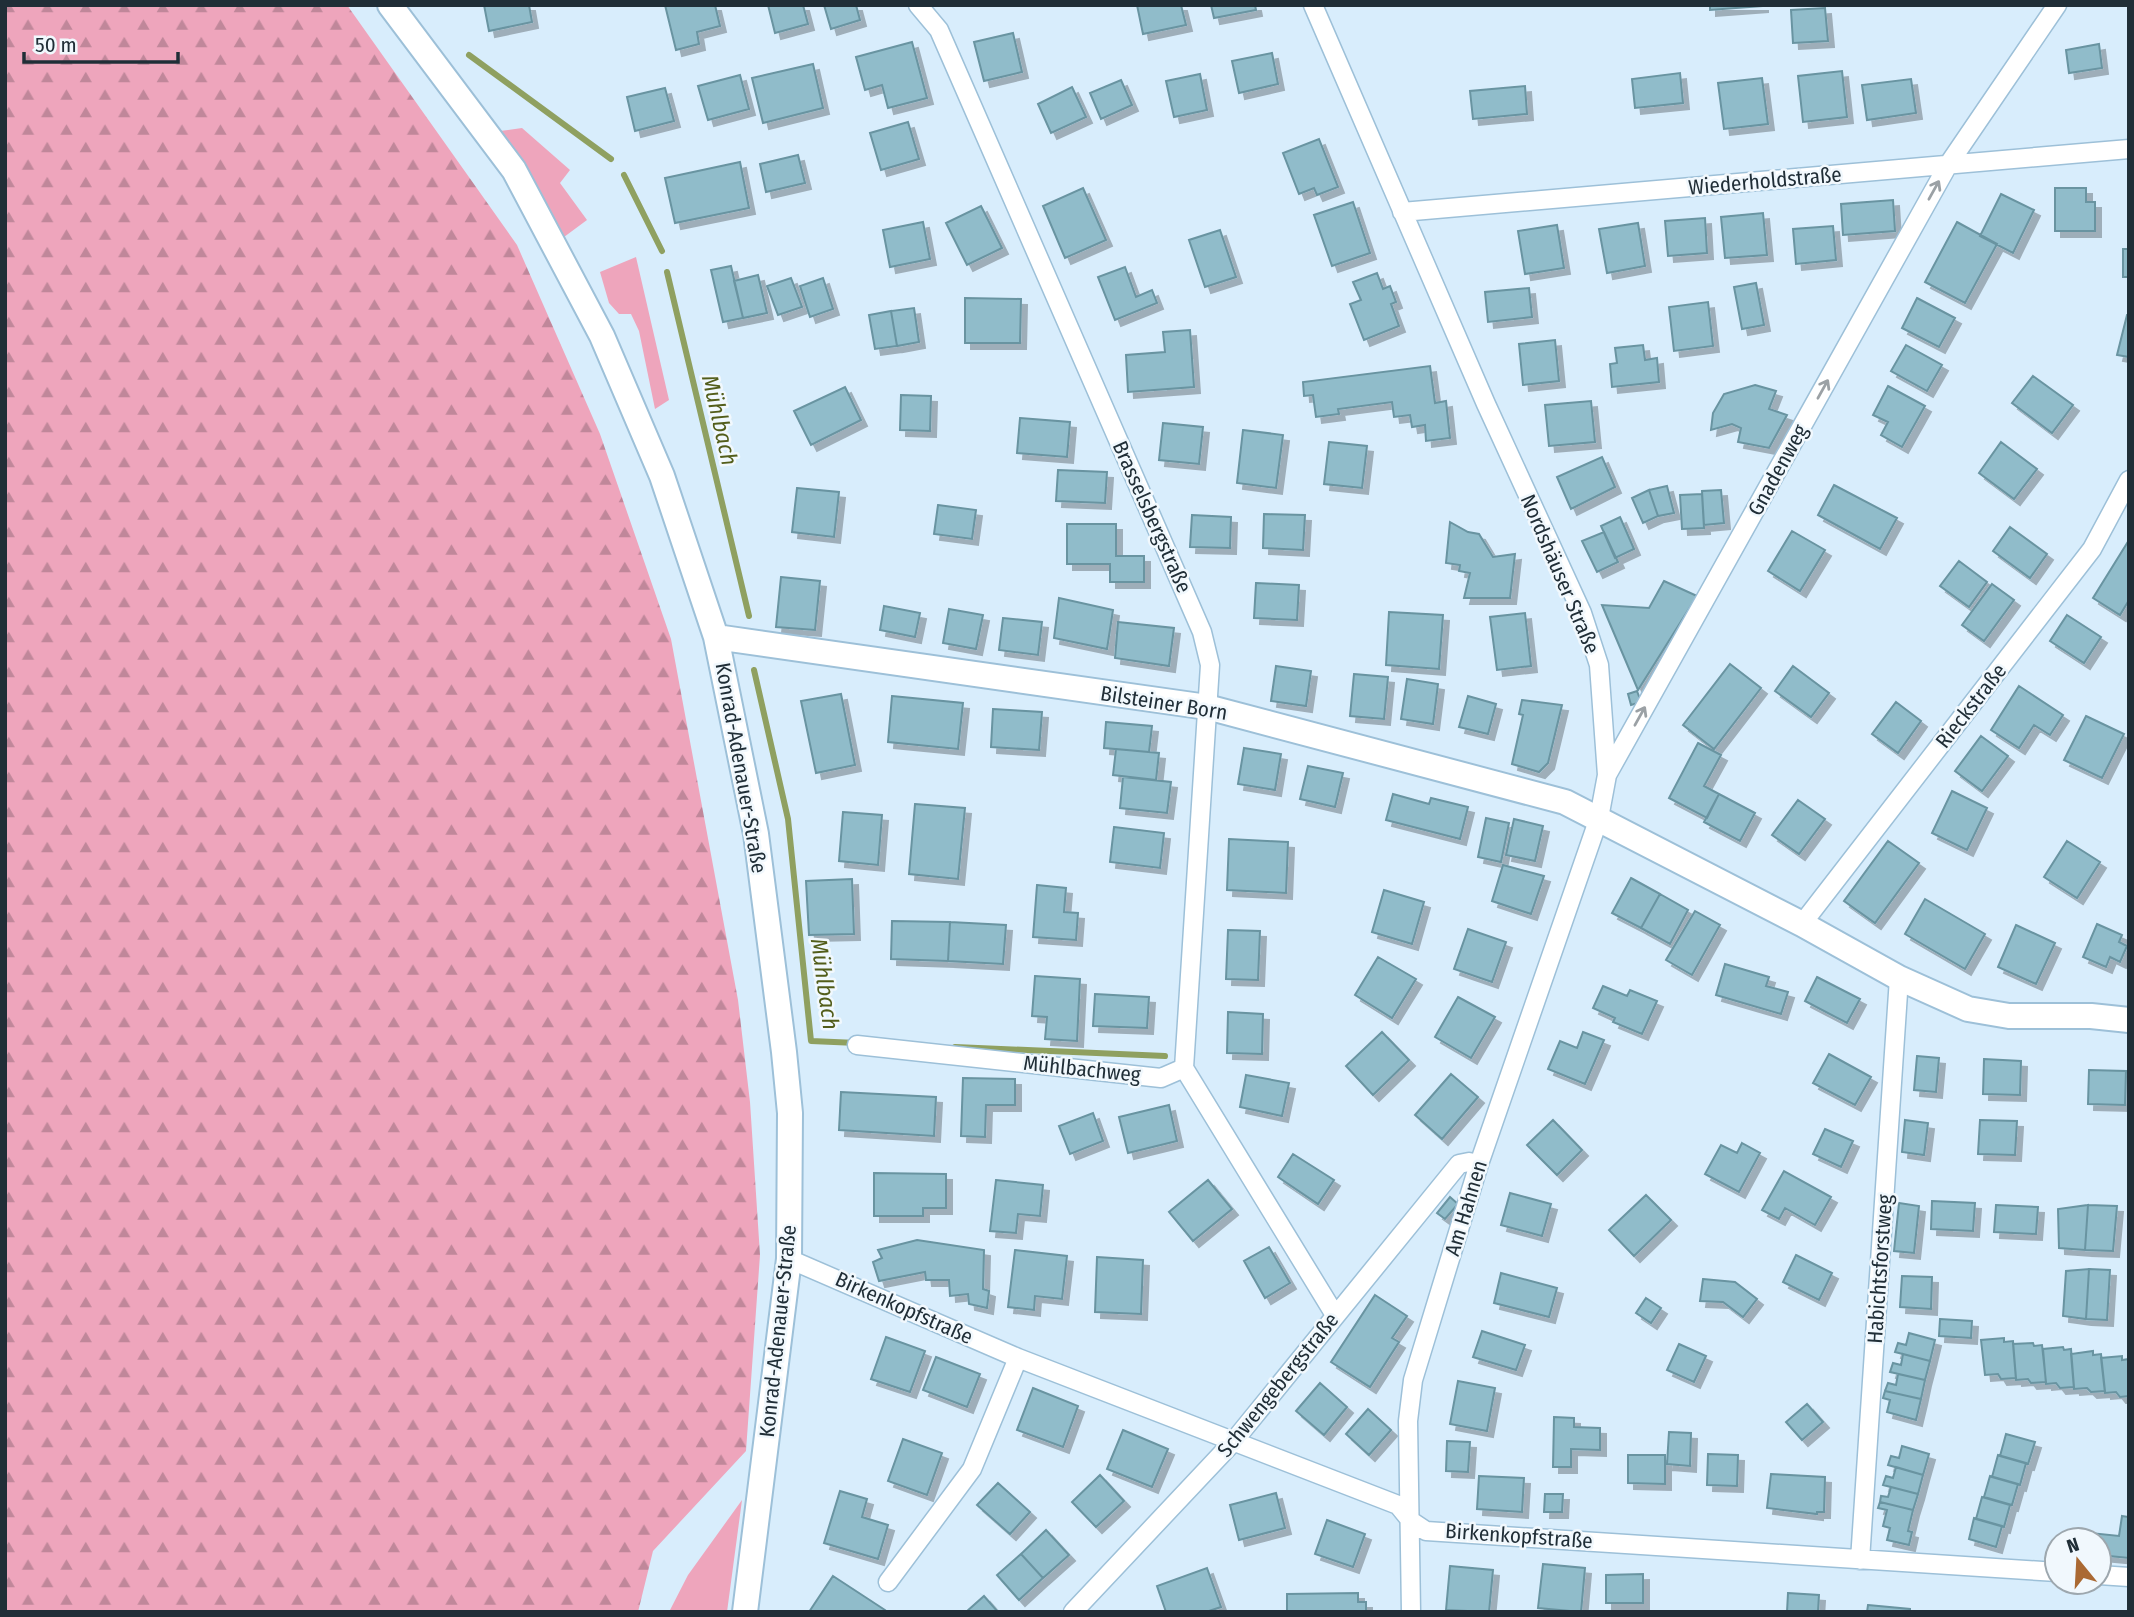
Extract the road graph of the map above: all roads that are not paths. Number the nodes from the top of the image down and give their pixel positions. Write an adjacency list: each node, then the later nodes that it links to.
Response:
1 (390, 5): 9 (main road, Konrad-Adenauer-Straße)
2 (918, 5): 10 (street, Brasselsbergstraße)
3 (1313, 5): 7 (street, Nordshäuser Straße)
4 (2057, 5): 6 (street, Gnadenweg)
5 (2129, 149): 6 (street, Wiederholdstraße)
6 (1948, 165): 7 (street, Wiederholdstraße); 11 (street, Gnadenweg, one-way to 6)
7 (1402, 212): 11 (street, Nordshäuser Straße)
8 (2129, 480): 13 (street, Rieckstraße)
9 (716, 637): 10 (main road, Bilsteiner Born); 19 (main road, Konrad-Adenauer-Straße)
10 (1207, 707): 12 (main road, Bilsteiner Born); 17 (street, Brasselsbergstraße)
11 (1607, 775): 12 (street, Nordshäuser Straße)
12 (1600, 818): 13 (main road); 18 (street, Am Hahnen)
13 (1802, 924): 14 (main road)
14 (1899, 978): 15 (main road); 24 (street, Habichtsforstweg)
15 (2129, 1020)
16 (857, 1045): 17 (street, Mühlbachweg)
17 (1184, 1068): 20 (street)
18 (1479, 1164): 20 (street, Schwengebergstraße); 23 (street, Am Hahnen)
19 (789, 1259): 21 (street, Birkenkopfstraße); 27 (main road, Konrad-Adenauer-Straße)
20 (1335, 1315): 22 (street, Schwengebergstraße)
21 (1018, 1358): 22 (street, Birkenkopfstraße); 26 (street)
22 (1233, 1443): 23 (street, Birkenkopfstraße); 28 (street, Schwengebergstraße)
23 (1411, 1521): 24 (street, Birkenkopfstraße); 29 (street, Am Hahnen)
24 (1860, 1560): 25 (street, Birkenkopfstraße)
25 (2043, 1571)
26 (888, 1582)
27 (745, 1612)
28 (1073, 1612)
29 (1410, 1612)

